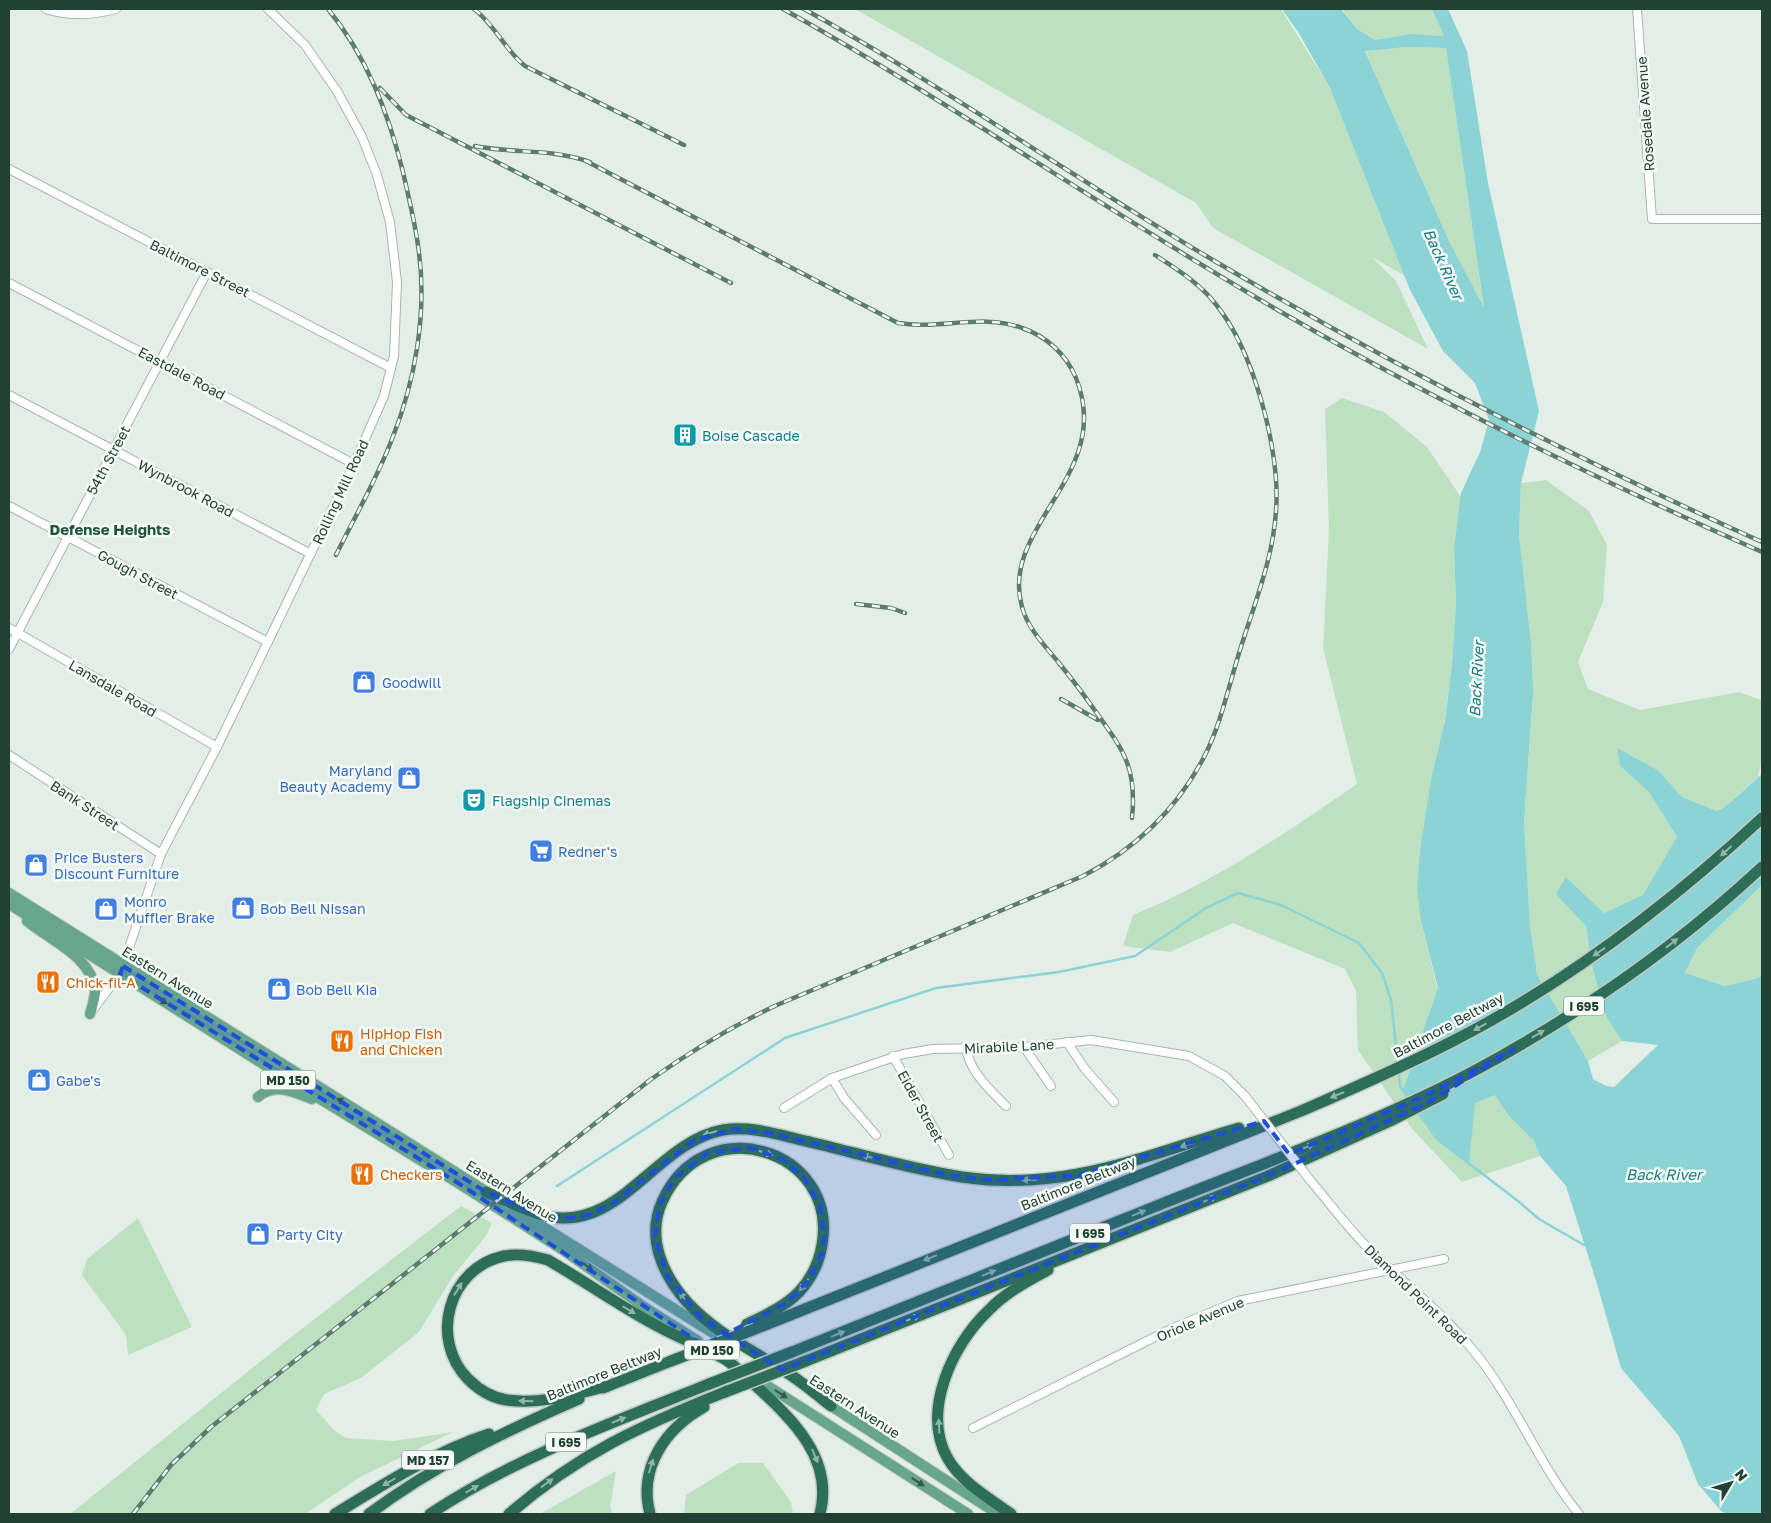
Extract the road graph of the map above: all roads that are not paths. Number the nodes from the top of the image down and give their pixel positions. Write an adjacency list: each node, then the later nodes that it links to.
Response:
1 (46, 9): 2 (street)
2 (116, 9)
3 (268, 9): 10 (street, Rolling Mill Road)
4 (1638, 9): 6 (street, Rosedale Avenue)
5 (9, 169): 7 (street, Baltimore Street)
6 (1762, 219)
7 (207, 272): 9 (street, 54th Street); 10 (street, Baltimore Street)
8 (9, 283): 9 (street, Eastdale Road)
9 (160, 361): 12 (street, 54th Street); 13 (street, Eastdale Road)
10 (391, 368): 13 (street, Rolling Mill Road)
11 (9, 395): 12 (street, Wynbrook Road)
12 (113, 450): 15 (street, 54th Street); 16 (street, Wynbrook Road)
13 (354, 464): 16 (street, Rolling Mill Road)
14 (9, 506): 15 (street, Gough Street)
15 (68, 537): 18 (street, 54th Street); 19 (street, Gough Street)
16 (311, 554): 19 (street, Rolling Mill Road)
17 (9, 628): 18 (street, Lansdale Road)
18 (17, 633): 20 (street, 54th Street); 21 (street, Lansdale Road)
19 (268, 642): 21 (street, Rolling Mill Road)
20 (9, 648)
21 (217, 747): 24 (street, Rolling Mill Road)
22 (9, 755): 24 (street, Bank Street)
23 (1762, 818): 42 (highway, Baltimore Beltway / I 695, one-way to 42)
24 (162, 854): 28 (street, Rolling Mill Road)
25 (1762, 867): 43 (highway, I 695, one-way to 25)
26 (9, 894): 28 (main road, Eastern Avenue / MD 150)
27 (9, 905): 28 (main road, Eastern Avenue / MD 150); 29 (main road)
28 (122, 970): 29 (street); 39 (main road, Eastern Avenue / MD 150, one-way to 39); 46 (main road, Eastern Avenue / MD 150, one-way to 28)
29 (90, 1014)
30 (1066, 1042): 31 (street, Mirabile Lane); 36 (street, Mirabile Lane); 38 (street)
31 (1024, 1048): 32 (street, Mirabile Lane); 35 (street)
32 (966, 1049): 33 (street, Mirabile Lane); 40 (street)
33 (893, 1056): 34 (street, Mirabile Lane); 45 (street, Eider Street)
34 (832, 1078): 41 (street, Mirabile Lane); 44 (street)
35 (1051, 1086)
36 (1236, 1086): 49 (street, Diamond Point Road, bridge)
37 (258, 1098): 39 (main road)
38 (1114, 1102)
39 (331, 1105): 51 (main road, Eastern Avenue / MD 150, one-way to 51)
40 (1006, 1106)
41 (784, 1108)
42 (1301, 1111): 46 (highway, one-way to 46); 50 (highway, Baltimore Beltway / I 695, one-way to 50)
43 (1388, 1117): 47 (highway, one-way to 43); 59 (highway, I 695, one-way to 43, bridge)
44 (876, 1135)
45 (948, 1155)
46 (486, 1192): 54 (main road, Eastern Avenue / MD 150)
47 (1137, 1228): 53 (highway, one-way to 47, bridge); 65 (highway, one-way to 47)
48 (1444, 1259): 49 (street, Oriole Avenue)
49 (1392, 1270): 56 (street, Oriole Avenue); 66 (street, Diamond Point Road)
50 (751, 1326): 52 (highway, Baltimore Beltway / I 695, bridge); 54 (highway, one-way to 50)
51 (723, 1358): 52 (highway, one-way to 51); 62 (highway, one-way to 62); 63 (main road, Eastern Avenue / MD 150, one-way to 63)
52 (608, 1386): 55 (highway, Baltimore Beltway / I 695)
53 (725, 1392): 60 (highway, one-way to 53); 61 (highway, one-way to 53)
54 (831, 1406): 64 (main road, Eastern Avenue / MD 150)
55 (529, 1420): 57 (highway, MD 157, one-way to 57); 58 (highway, Baltimore Beltway / I 695)
56 (973, 1428)
57 (335, 1514)
58 (368, 1514)
59 (430, 1514)
60 (509, 1514)
61 (650, 1514)
62 (820, 1514)
63 (968, 1514)
64 (998, 1514)
65 (1011, 1514)
66 (1579, 1514)

